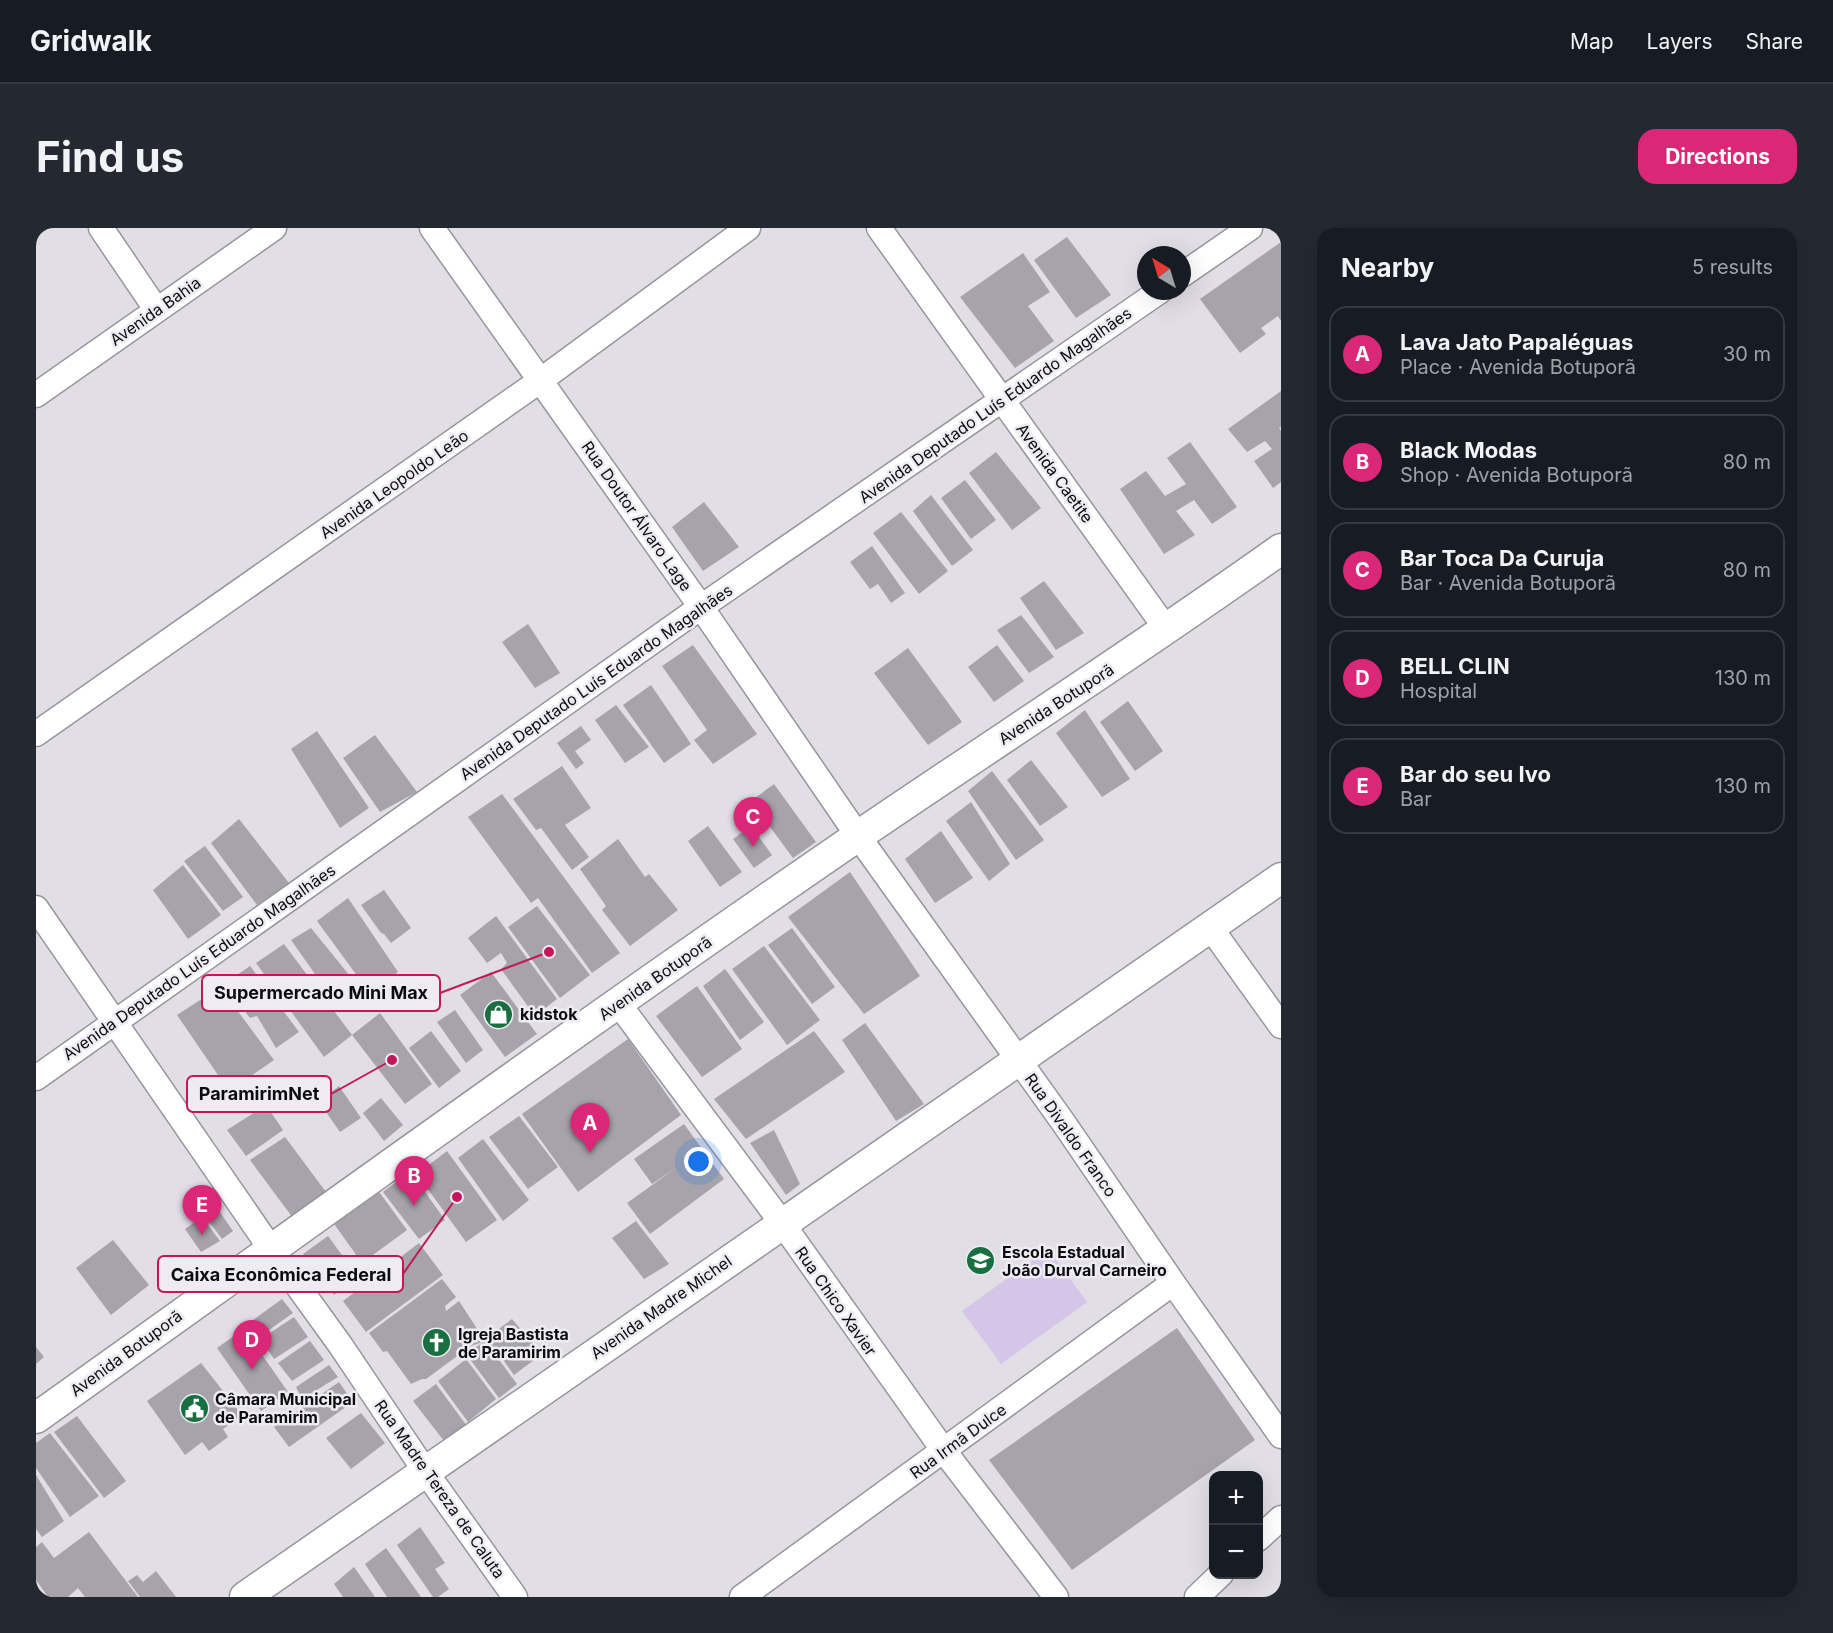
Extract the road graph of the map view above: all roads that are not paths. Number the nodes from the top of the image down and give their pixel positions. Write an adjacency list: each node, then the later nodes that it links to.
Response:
1 (101, 228): 9 (street)
2 (274, 228): 9 (street, Avenida Bahia)
3 (432, 228): 10 (street, Rua Doutor Álvaro Lage)
4 (748, 228): 10 (street, Avenida Leopoldo Leão)
5 (879, 228): 12 (street, Avenida Caetite)
6 (1250, 228): 7 (street)
7 (1191, 269)
8 (1147, 300): 12 (street, Avenida Deputado Luís Eduardo Magalhães)
9 (156, 309): 11 (street, Avenida Bahia)
10 (541, 381): 14 (street, Rua Doutor Álvaro Lage); 16 (street, Avenida Leopoldo Leão)
11 (36, 396)
12 (1003, 400): 14 (street, Avenida Deputado Luís Eduardo Magalhães); 15 (street, Avenida Caetite)
13 (1281, 549): 15 (street, Avenida Botuporã)
14 (700, 607): 17 (street, Rua Doutor Álvaro Lage); 22 (street, Avenida Deputado Luís Eduardo Magalhães)
15 (1167, 630): 17 (street, Avenida Botuporã)
16 (36, 735)
17 (858, 836): 21 (street, Avenida Botuporã); 24 (street, Rua Divaldo Franco)
18 (1281, 878): 20 (street, Avenida Madre Michel)
19 (36, 908): 22 (street, Rua Madre Tereza de Caluta)
20 (1210, 927): 23 (street); 24 (street, Avenida Madre Michel)
21 (618, 1003): 26 (street, Rua Chico Xavier); 27 (street, Avenida Botuporã)
22 (114, 1023): 25 (street, Avenida Deputado Luís Eduardo Magalhães); 27 (street, Rua Madre Tereza de Caluta)
23 (1281, 1026)
24 (1018, 1061): 26 (street, Avenida Madre Michel); 28 (street, Rua Divaldo Franco)
25 (36, 1078)
26 (782, 1223): 31 (street, Rua Chico Xavier); 32 (street, Avenida Madre Michel)
27 (271, 1249): 29 (street, Avenida Botuporã); 32 (street, Rua Madre Tereza de Caluta)
28 (1173, 1283): 30 (street, Rua Divaldo Franco); 31 (street, Rua Irmã Dulce)
29 (36, 1418)
30 (1281, 1436)
31 (944, 1451): 38 (street, Rua Irmã Dulce); 39 (street, Rua Chico Xavier)
32 (425, 1471): 36 (street, Avenida Madre Michel); 37 (street, Rua Madre Tereza de Caluta)
33 (1281, 1518): 34 (street)
34 (1263, 1534)
35 (1217, 1579): 40 (street)
36 (245, 1597)
37 (515, 1597)
38 (742, 1597)
39 (1056, 1597)
40 (1197, 1597)

